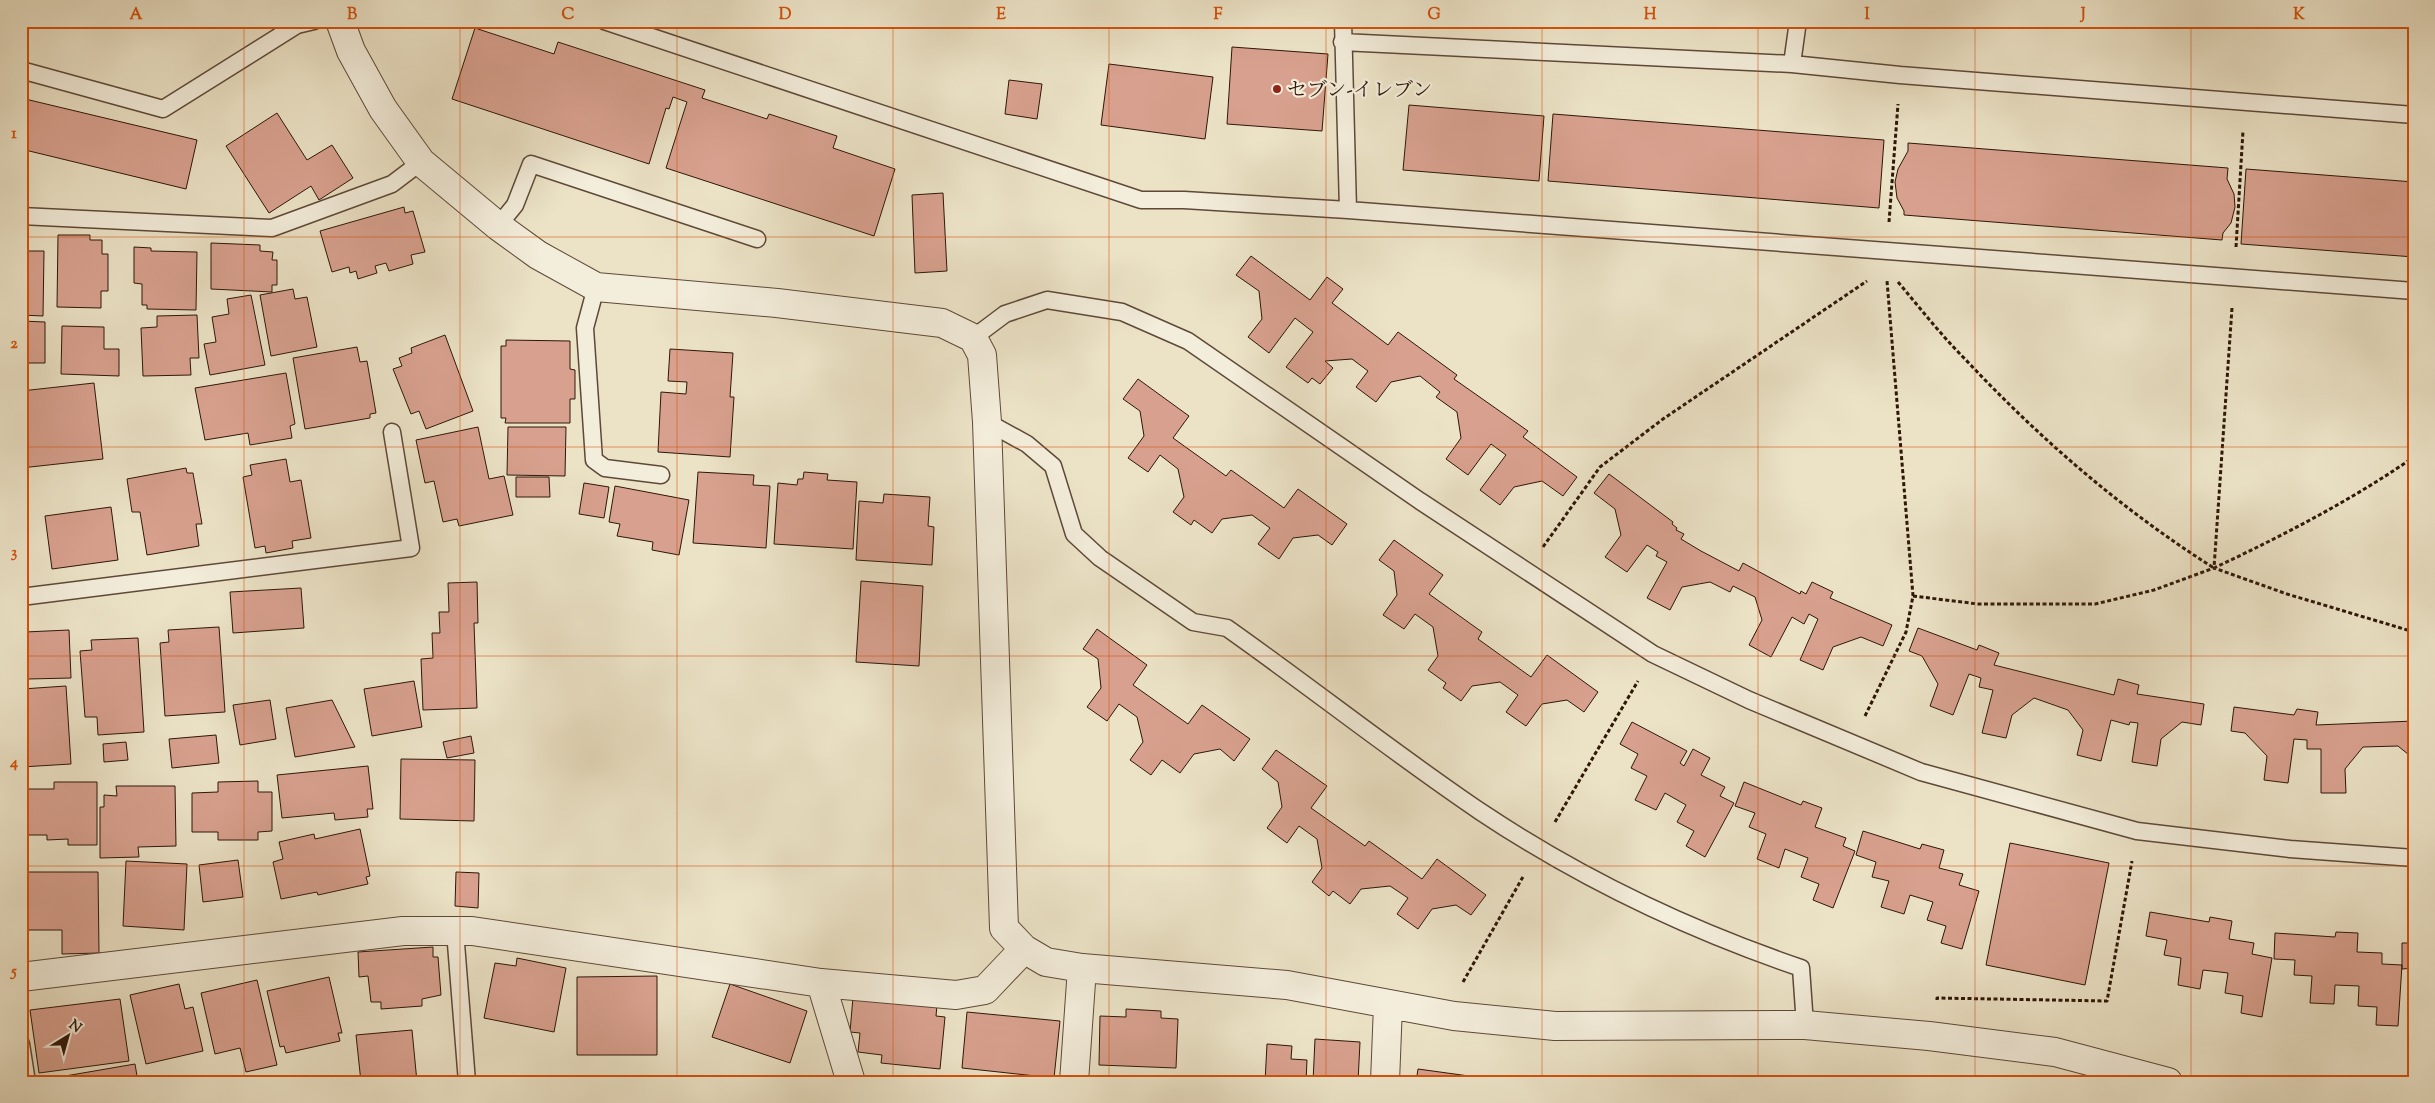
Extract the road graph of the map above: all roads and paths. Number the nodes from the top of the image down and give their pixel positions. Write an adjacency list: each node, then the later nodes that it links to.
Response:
1 (314, 21): 8 (lane)
2 (340, 21): 12 (street)
3 (604, 21): 13 (lane)
4 (1343, 21): 6 (lane)
5 (1798, 21): 7 (lane)
6 (1342, 42): 7 (lane); 13 (lane)
7 (1792, 64): 9 (lane)
8 (21, 70)
9 (1900, 75): 10 (lane); 17 (path)
10 (2244, 102): 11 (lane); 18 (path)
11 (2414, 115)
12 (421, 162): 14 (lane); 15 (street)
13 (1348, 210): 17 (lane)
14 (21, 216)
15 (498, 226): 16 (lane); 19 (street)
16 (757, 239)
17 (1886, 260): 18 (lane); 26 (path); 27 (path); 28 (path)
18 (2234, 278): 20 (lane); 26 (path)
19 (596, 287): 21 (street); 25 (lane)
20 (2414, 292)
21 (973, 338): 22 (street); 27 (lane)
22 (987, 422): 35 (street); 40 (lane)
23 (392, 432): 29 (lane)
24 (2414, 457): 26 (path)
25 (661, 475)
26 (2214, 568): 28 (path); 30 (path)
27 (1525, 572): 31 (lane)
28 (1914, 596): 31 (path)
29 (21, 597)
30 (2414, 632)
31 (1851, 743): 32 (lane)
32 (2138, 831): 33 (lane); 41 (path)
33 (2414, 858)
34 (455, 931): 37 (street); 38 (street); 44 (lane)
35 (1024, 949): 36 (street); 38 (street)
36 (1082, 968): 39 (street); 46 (street)
37 (21, 977)
38 (821, 983): 45 (street)
39 (1388, 1005): 40 (street); 47 (street)
40 (1806, 1025): 41 (street)
41 (1929, 1036): 48 (street)
42 (21, 1044): 43 (lane)
43 (27, 1082)
44 (467, 1082)
45 (851, 1082)
46 (1074, 1082)
47 (1385, 1082)
48 (2168, 1082)

